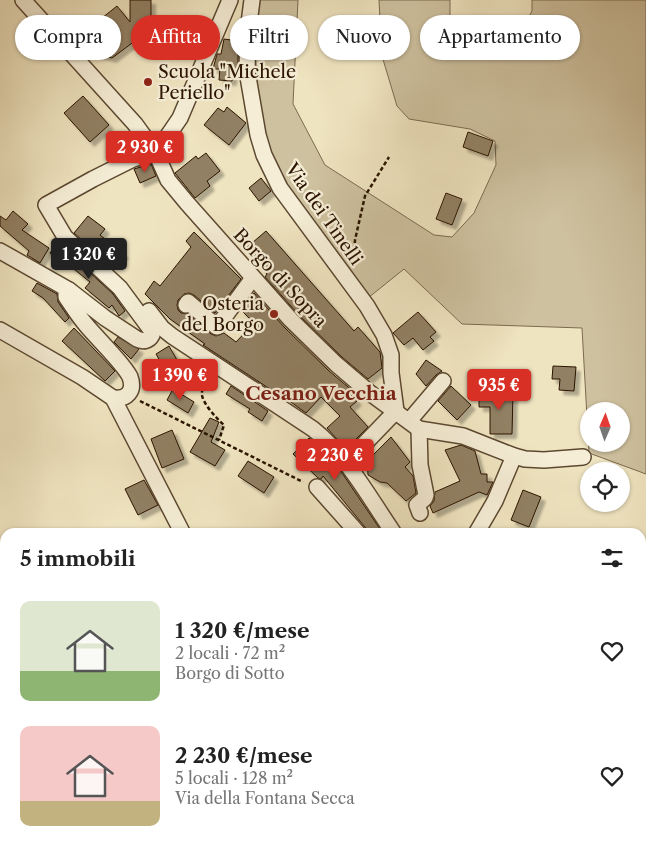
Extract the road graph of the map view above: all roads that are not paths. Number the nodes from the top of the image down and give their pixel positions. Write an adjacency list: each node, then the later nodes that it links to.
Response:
1 (23, 0): 4 (street, Borgo di Sopra)
2 (230, 0): 4 (street)
3 (252, 0): 13 (street, Via dei Tinelli)
4 (156, 153): 6 (street, Borgo di Sopra); 7 (street)
5 (0, 250): 8 (street)
6 (253, 278): 9 (street); 13 (street, Borgo di Sopra)
7 (120, 288): 8 (street); 17 (street)
8 (69, 290): 12 (street)
9 (186, 305)
10 (0, 330): 12 (street)
11 (443, 381): 14 (street)
12 (120, 397): 20 (street)
13 (396, 411): 14 (street, Borgo di Sopra); 17 (street)
14 (414, 425): 15 (street); 19 (street)
15 (514, 456): 16 (street); 23 (street)
16 (583, 457)
17 (346, 463): 22 (street)
18 (318, 487): 21 (street)
19 (420, 514)
20 (180, 528)
21 (354, 528)
22 (390, 528)
23 (479, 528)

